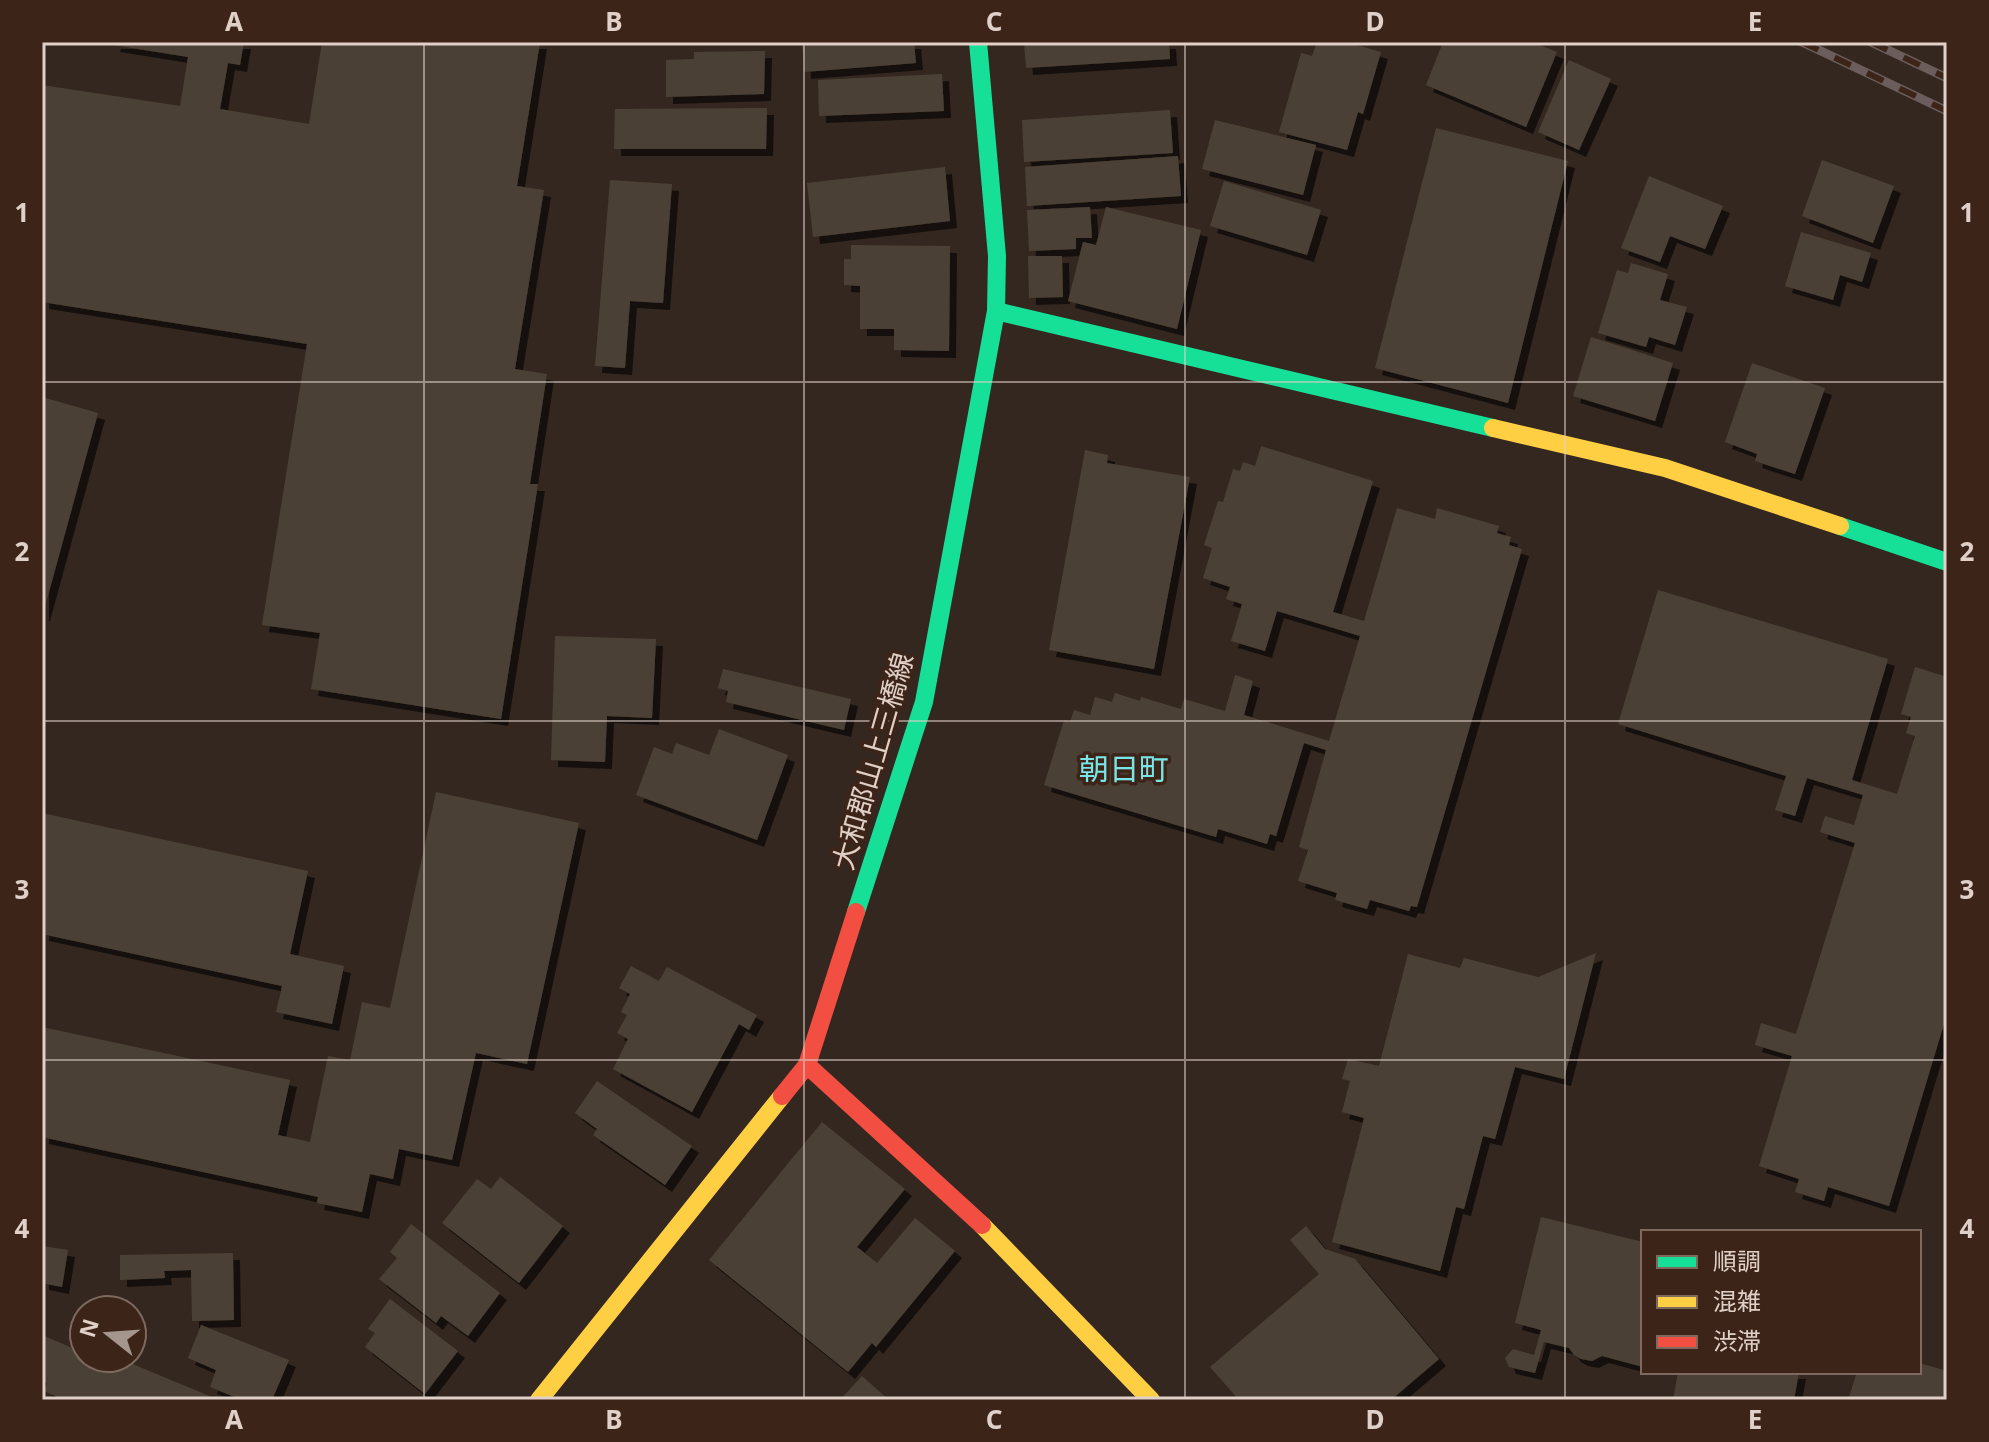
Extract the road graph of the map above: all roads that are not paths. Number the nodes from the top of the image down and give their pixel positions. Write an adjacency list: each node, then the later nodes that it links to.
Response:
1 (978, 42): 2 (main road, 大和郡山上三橋線)
2 (996, 311): 3 (main road); 4 (main road, 大和郡山上三橋線)
3 (1947, 562)
4 (807, 1065): 5 (main road, 大和郡山上三橋線); 6 (main road)
5 (539, 1400)
6 (1151, 1400)

